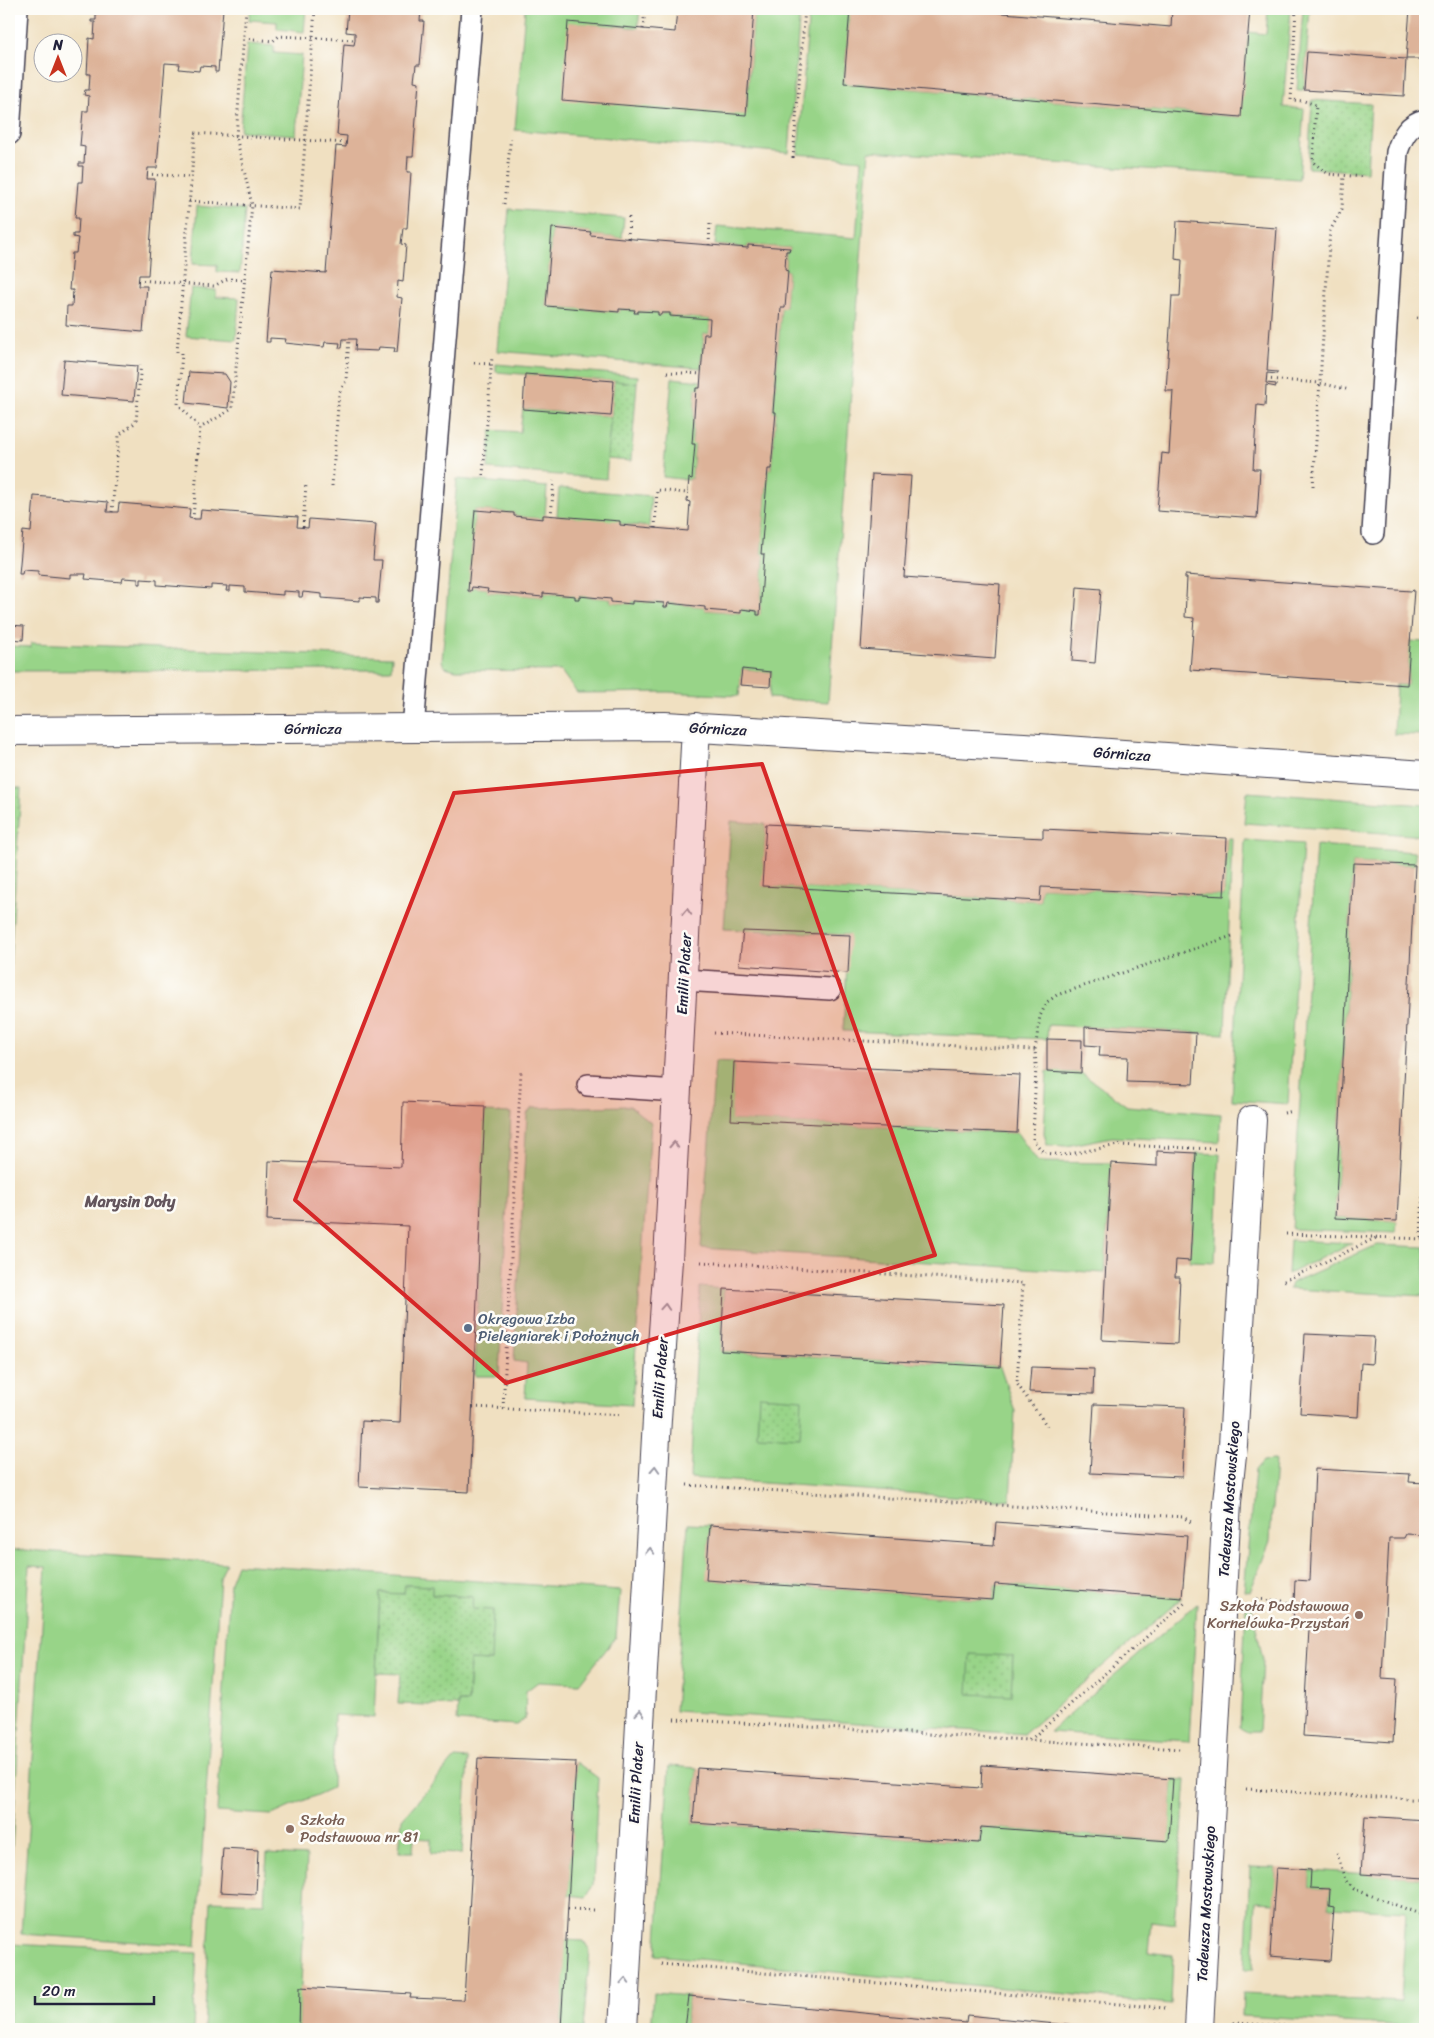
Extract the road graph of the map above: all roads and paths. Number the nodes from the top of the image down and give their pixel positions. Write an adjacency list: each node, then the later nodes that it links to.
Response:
1 (17, 9): 13 (lane)
2 (246, 9): 9 (path)
3 (315, 9): 10 (path)
4 (472, 9): 59 (lane)
5 (644, 9): 8 (path)
6 (805, 9): 18 (path)
7 (1296, 9): 20 (path)
8 (643, 29)
9 (244, 38): 10 (path); 15 (path)
10 (312, 38): 11 (path); 16 (path)
11 (355, 40)
12 (1425, 120): 22 (lane)
13 (9, 134)
14 (511, 135): 24 (path)
15 (236, 136): 16 (path); 21 (path); 25 (path)
16 (305, 140): 17 (path); 25 (path)
17 (346, 143)
18 (793, 158)
19 (147, 174): 21 (path)
20 (1344, 175): 22 (path); 41 (path)
21 (191, 177): 23 (path)
22 (1394, 180): 42 (lane)
23 (189, 201): 25 (path); 32 (path)
24 (504, 204)
25 (252, 205): 31 (path)
26 (629, 214): 28 (path)
27 (710, 222): 29 (path)
28 (628, 238)
29 (709, 245)
30 (138, 280): 32 (path)
31 (245, 280): 32 (path); 43 (path)
32 (183, 284): 34 (path)
33 (349, 339): 47 (path)
34 (177, 352)
35 (182, 353): 43 (path)
36 (492, 357): 44 (path)
37 (141, 362): 51 (path)
38 (667, 372): 39 (path)
39 (701, 374)
40 (1266, 379): 41 (path)
41 (1320, 383): 42 (path); 48 (path)
42 (1381, 393): 56 (lane)
43 (200, 428): 53 (path)
44 (483, 475)
45 (554, 481): 52 (path)
46 (306, 484): 54 (path)
47 (332, 486)
48 (1314, 486)
49 (688, 493): 55 (path)
50 (1425, 509): 57 (path)
51 (112, 512)
52 (551, 516)
53 (193, 519)
54 (303, 527)
55 (655, 528)
56 (1373, 533)
57 (1423, 538)
58 (696, 728): 59 (street, Górnicza); 61 (street, Górnicza); 63 (street, Emilii Plater, one-way to 58)
59 (413, 729): 60 (street, Górnicza)
60 (9, 731)
61 (1425, 775)
62 (1235, 935): 66 (path)
63 (683, 980): 64 (lane); 65 (street, Emilii Plater)
64 (830, 989)
65 (681, 1032): 66 (path); 69 (street, Emilii Plater)
66 (1035, 1050): 72 (path)
67 (521, 1071): 80 (path)
68 (588, 1085): 69 (lane)
69 (677, 1091): 77 (street, Emilii Plater, one-way to 69)
70 (1252, 1120): 85 (street, Tadeusza Mostowskiego)
71 (1425, 1138): 73 (path)
72 (1216, 1149)
73 (1424, 1189): 76 (path)
74 (1286, 1234): 75 (path)
75 (1378, 1236): 76 (path); 78 (path)
76 (1423, 1239)
77 (668, 1260): 81 (street, Emilii Plater, one-way to 77); 82 (path)
78 (1284, 1281)
79 (473, 1407): 80 (path)
80 (503, 1408): 81 (path)
81 (657, 1419): 83 (street, Emilii Plater, one-way to 81)
82 (1046, 1426)
83 (654, 1483): 84 (path); 86 (street, Emilii Plater, one-way to 83)
84 (1197, 1526)
85 (1223, 1597): 87 (path); 88 (street, Tadeusza Mostowskiego)
86 (640, 1717): 87 (path); 95 (street, Emilii Plater)
87 (1029, 1740): 88 (path)
88 (1215, 1751): 89 (street, Tadeusza Mostowskiego)
89 (1213, 1788): 90 (path); 96 (street, Tadeusza Mostowskiego)
90 (1425, 1800)
91 (1337, 1853): 94 (path)
92 (568, 1909): 93 (path)
93 (588, 1910)
94 (1425, 1916)
95 (626, 1961): 96 (path); 97 (street, Emilii Plater, one-way to 95)
96 (1200, 2021): 98 (path)
97 (623, 2029)
98 (1310, 2029): 99 (path)
99 (1332, 2029)

